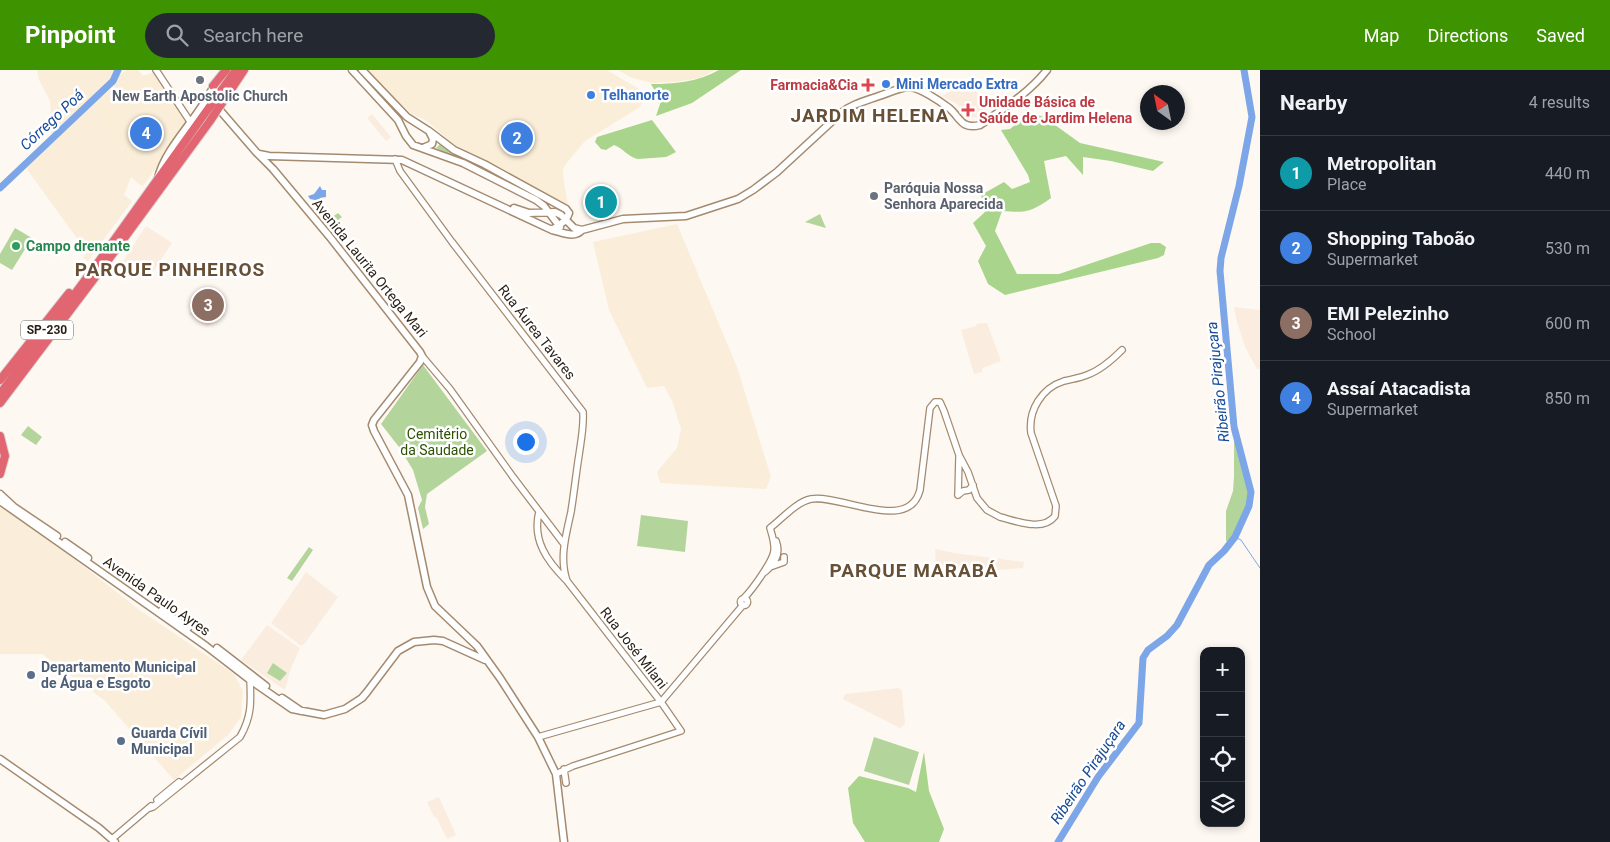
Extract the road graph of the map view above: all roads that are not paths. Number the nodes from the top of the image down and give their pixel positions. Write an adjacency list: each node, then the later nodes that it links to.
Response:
1 (156, 70): 9 (street)
2 (224, 70): 7 (highway)
3 (351, 70): 11 (main road)
4 (362, 70): 10 (main road)
5 (1047, 70): 23 (main road)
6 (242, 71): 8 (highway, SP-230)
7 (212, 89): 8 (main road, Avenida Laurita Ortega Mari); 9 (main road)
8 (216, 104): 12 (main road, Avenida Laurita Ortega Mari); 17 (highway, SP-230); 28 (highway, SP-230)
9 (191, 123): 17 (main road)
10 (429, 131): 11 (main road); 21 (main road)
11 (421, 148): 18 (main road)
12 (257, 153): 13 (main road); 16 (main road, Avenida Laurita Ortega Mari)
13 (276, 156): 14 (main road); 16 (main road)
14 (285, 157): 15 (main road); 16 (main road)
15 (395, 159): 20 (main road); 44 (street, Rua Áurea Tavares)
16 (271, 166): 26 (main road, Avenida Laurita Ortega Mari)
17 (158, 178): 24 (highway, SP-230)
18 (533, 199): 19 (main road); 20 (main road)
19 (549, 211): 20 (main road); 21 (main road); 22 (main road)
20 (526, 215): 22 (main road)
21 (566, 220): 22 (main road); 23 (main road)
22 (555, 228): 23 (main road)
23 (582, 230)
24 (95, 266): 27 (highway); 29 (highway, SP-230)
25 (1122, 350): 39 (street)
26 (422, 356): 42 (street); 51 (main road, Avenida Laurita Ortega Mari)
27 (0, 380)
28 (14, 385): 30 (highway, SP-230); 31 (highway)
29 (0, 394)
30 (0, 403)
31 (0, 413)
32 (0, 436): 38 (highway)
33 (0, 448): 35 (highway)
34 (959, 455): 36 (street); 37 (street); 43 (street)
35 (0, 465)
36 (968, 472): 37 (street); 39 (street)
37 (960, 473): 39 (street)
38 (0, 474)
39 (964, 490)
40 (0, 494): 47 (main road, Avenida Paulo Ayres)
41 (0, 501): 47 (main road, Avenida Paulo Ayres)
42 (539, 512): 44 (street); 48 (street, Rua José Milani)
43 (773, 538): 46 (street); 46 (street)
44 (564, 544): 48 (street, Rua José Milani)
45 (784, 557): 46 (street)
46 (770, 565): 59 (street)
47 (102, 571): 49 (main road, Avenida Paulo Ayres); 50 (main road, Avenida Paulo Ayres)
48 (567, 581): 59 (street, Rua José Milani)
49 (167, 619): 50 (main road); 54 (main road, Avenida Paulo Ayres)
50 (178, 620): 54 (main road, Avenida Paulo Ayres)
51 (474, 643): 52 (main road); 53 (main road)
52 (466, 650): 53 (main road); 60 (main road)
53 (487, 661): 61 (main road)
54 (250, 677): 55 (main road, Avenida Paulo Ayres); 56 (street); 58 (main road, Avenida Paulo Ayres)
55 (259, 686): 56 (main road); 60 (main road, Avenida Paulo Ayres)
56 (251, 691): 66 (street)
57 (295, 696): 58 (main road)
58 (287, 701): 60 (main road, Avenida Paulo Ayres)
59 (660, 702): 61 (street); 63 (street, Rua José Milani)
60 (299, 709)
61 (538, 737): 64 (main road)
62 (0, 759): 66 (main road)
63 (564, 770): 64 (street); 65 (street)
64 (556, 774): 67 (main road)
65 (566, 783)
66 (114, 840)
67 (564, 842)

